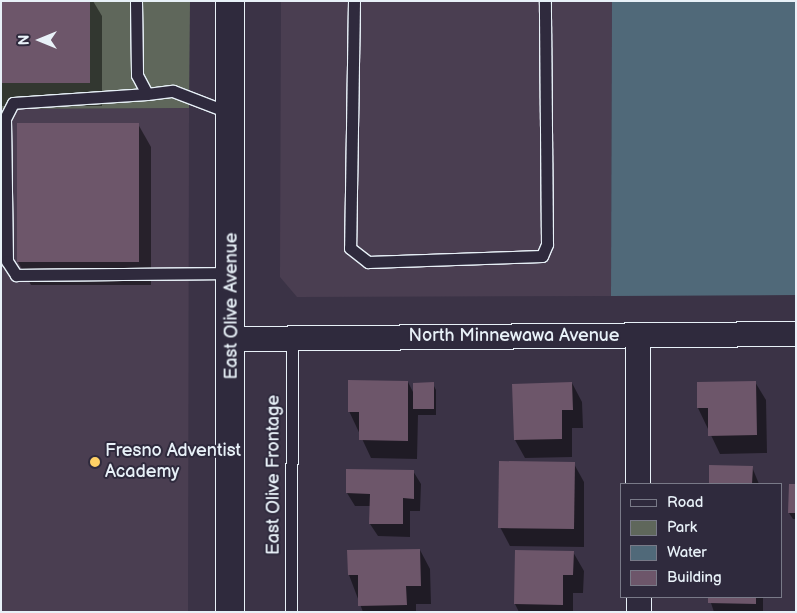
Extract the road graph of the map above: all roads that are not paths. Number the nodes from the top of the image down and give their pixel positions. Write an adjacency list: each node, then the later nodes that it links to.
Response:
1 (136, 1): 5 (lane)
2 (230, 1): 6 (main road, East Olive Avenue)
3 (354, 1): 4 (lane)
4 (546, 1)
5 (147, 94): 6 (lane); 7 (lane)
6 (230, 113): 7 (main road, East Olive Avenue)
7 (233, 273): 10 (main road, East Olive Avenue)
8 (796, 334): 9 (street, North Minnewawa Avenue)
9 (638, 336): 11 (street, North Minnewawa Avenue); 12 (street)
10 (233, 338): 11 (street, North Minnewawa Avenue); 14 (main road, East Olive Avenue)
11 (292, 338): 15 (lane, East Olive Frontage)
12 (638, 483)
13 (639, 598): 16 (street)
14 (230, 612)
15 (291, 612)
16 (639, 612)

